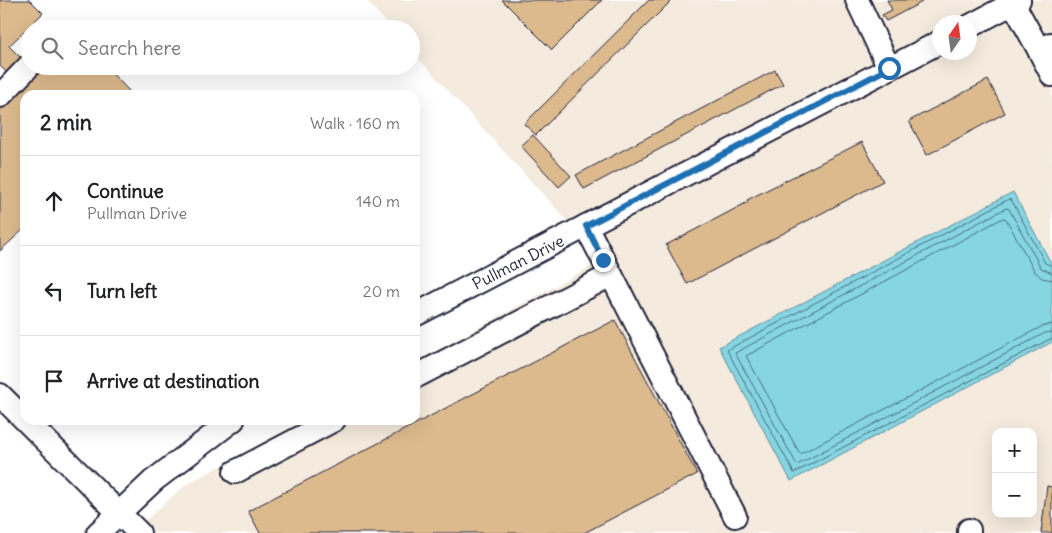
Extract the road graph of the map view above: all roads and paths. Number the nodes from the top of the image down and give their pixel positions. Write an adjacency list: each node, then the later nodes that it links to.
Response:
1 (857, 0): 6 (street)
2 (1016, 1): 3 (street); 5 (street)
3 (977, 22)
4 (932, 46): 6 (street, Pullman Drive)
5 (1046, 47): 8 (street)
6 (889, 68): 10 (street, Pullman Drive)
7 (20, 75): 9 (street)
8 (1052, 75)
9 (0, 96)
10 (586, 226): 11 (street); 12 (street, Pullman Drive)
11 (611, 275): 13 (street); 21 (street)
12 (420, 312)
13 (420, 374)
14 (0, 395): 15 (street)
15 (20, 415)
16 (30, 425): 20 (street)
17 (226, 425): 20 (street)
18 (324, 425): 19 (street)
19 (235, 472)
20 (119, 513): 22 (street); 23 (street)
21 (735, 516)
22 (98, 533)
23 (139, 533)

